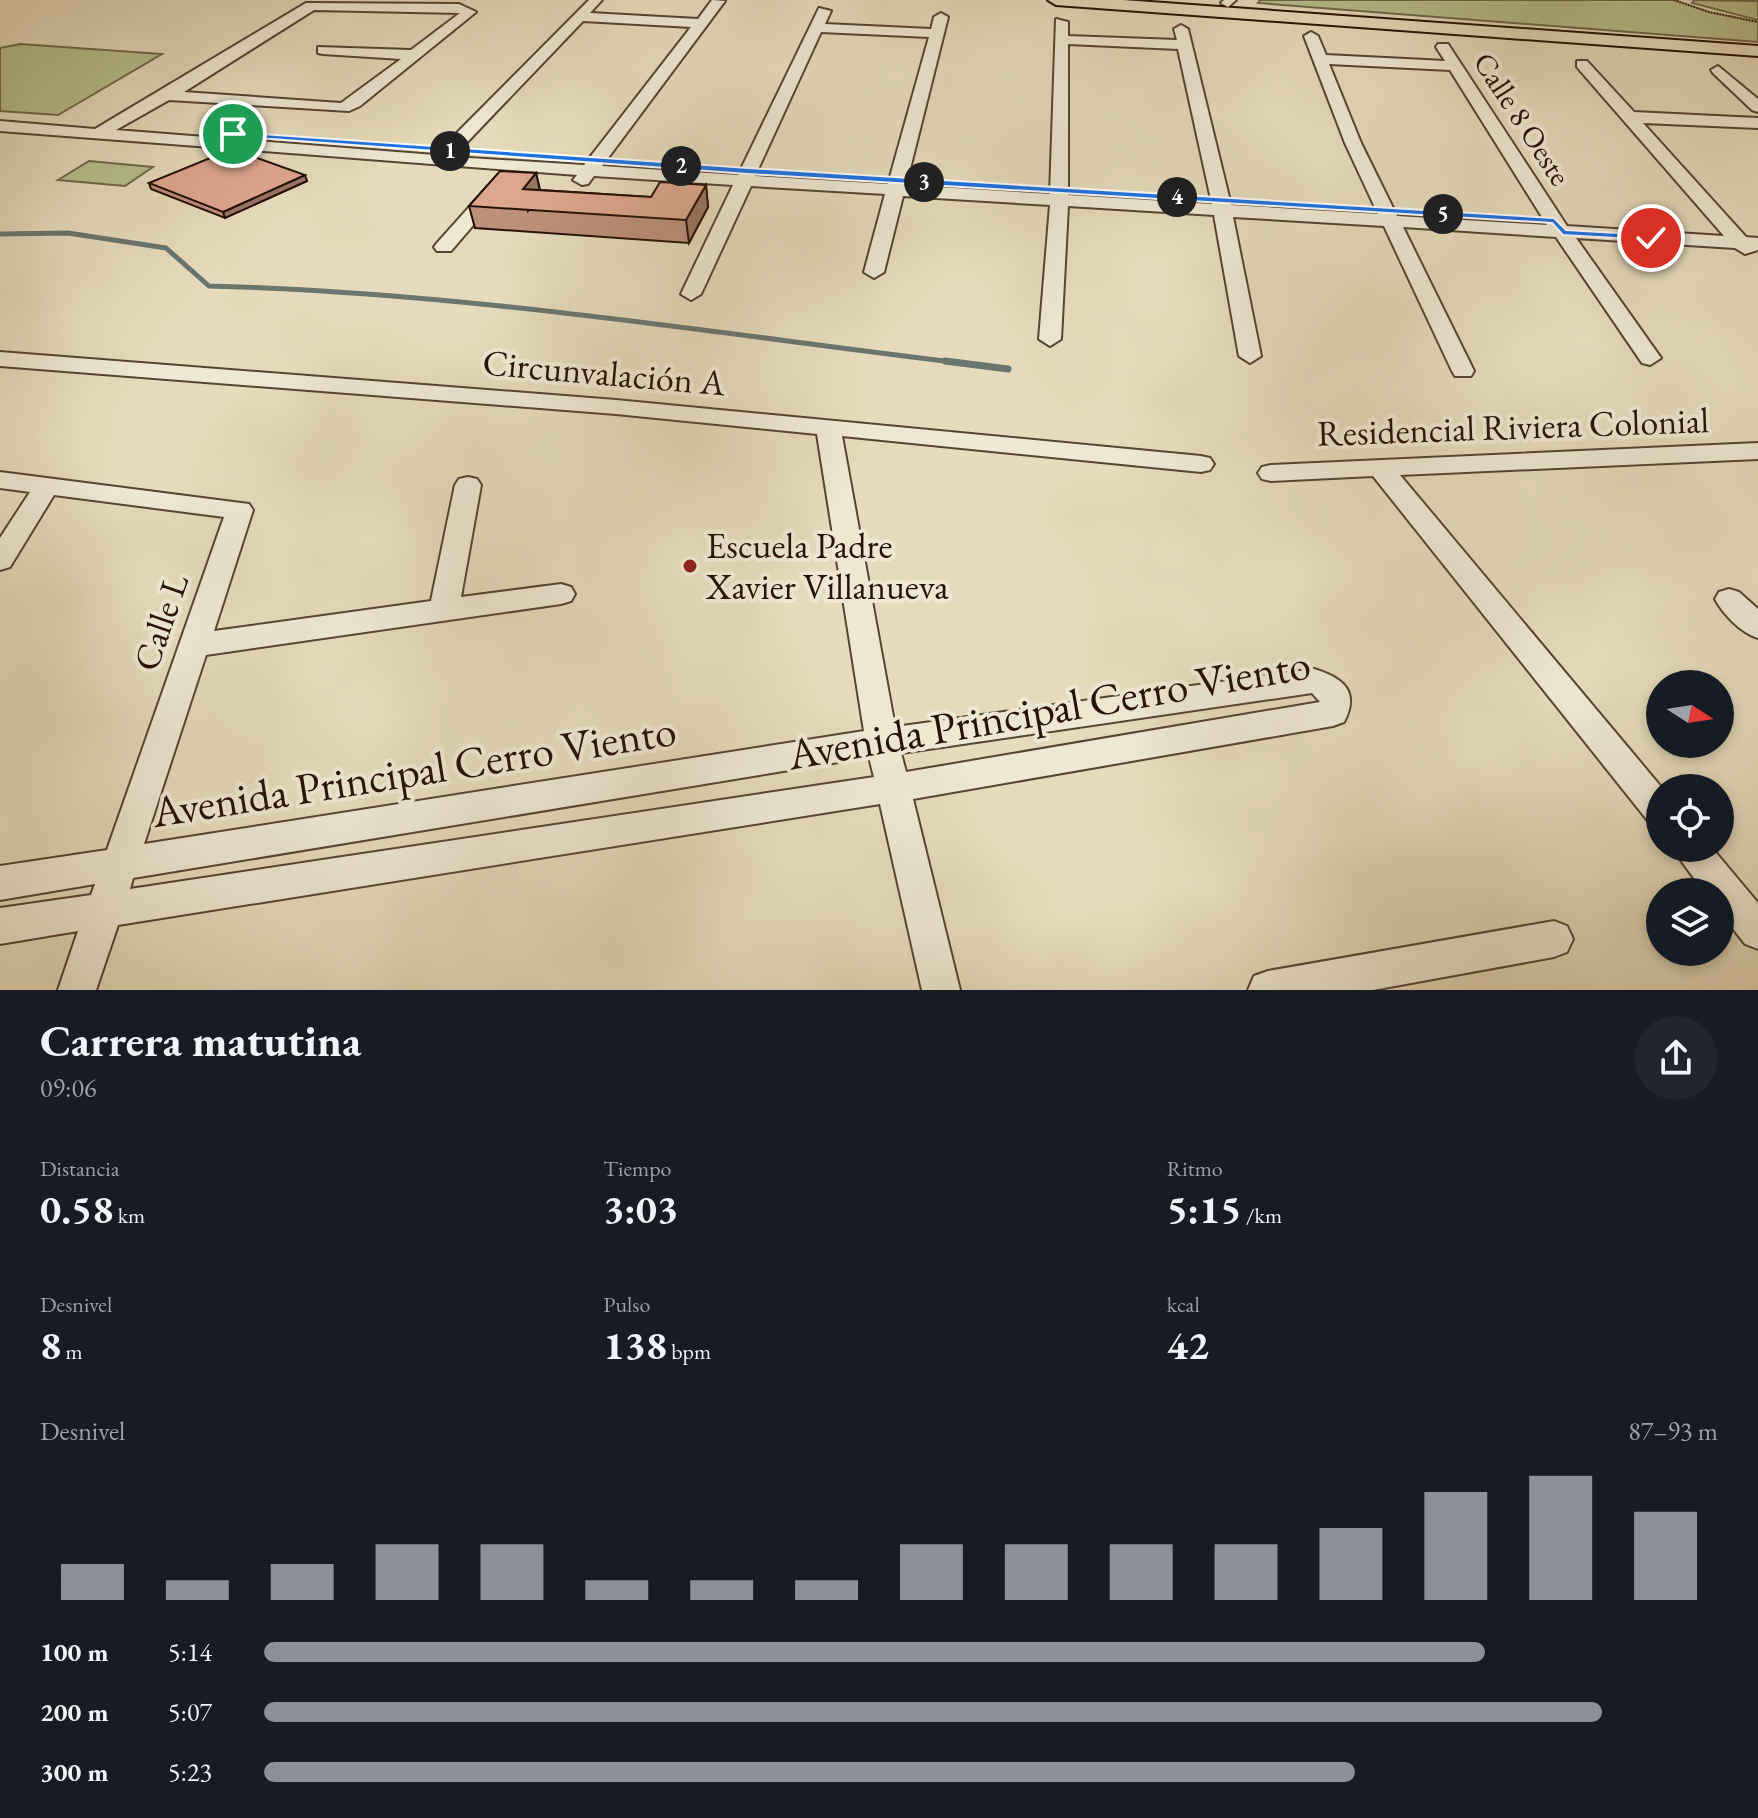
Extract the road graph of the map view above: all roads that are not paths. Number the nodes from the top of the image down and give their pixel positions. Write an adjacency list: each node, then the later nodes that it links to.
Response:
1 (596, 0): 8 (street)
2 (1056, 0): 3 (main road)
3 (1069, 0): 17 (main road)
4 (1174, 0): 6 (main road)
5 (718, 1): 10 (street)
6 (1229, 2): 14 (main road)
7 (824, 11): 11 (street)
8 (580, 17): 10 (street); 30 (street)
9 (1061, 22): 13 (street)
10 (701, 23): 32 (street)
11 (817, 28): 34 (street); 35 (street)
12 (1311, 36): 19 (street)
13 (1061, 40): 37 (street); 38 (street)
14 (1758, 42)
15 (1443, 47): 21 (street, Calle 8 Oeste)
16 (323, 50): 18 (street)
17 (1758, 51)
18 (415, 55): 23 (street); 23 (street)
19 (1320, 59): 21 (street); 39 (street)
20 (1582, 64): 26 (street)
21 (1456, 66): 40 (street, Calle 8 Oeste)
22 (1718, 70): 24 (street)
23 (171, 94): 29 (street)
24 (1758, 107)
25 (0, 116): 29 (street)
26 (1628, 117): 27 (street); 42 (street)
27 (1758, 123)
28 (0, 126): 29 (street)
29 (111, 130): 30 (street)
30 (444, 156): 31 (street); 32 (street)
31 (515, 166): 32 (street); 33 (street)
32 (592, 166): 34 (street); 36 (street)
33 (501, 182): 36 (street); 43 (street)
34 (744, 183): 35 (street); 36 (street); 46 (street)
35 (897, 186): 37 (street); 45 (street)
36 (576, 187)
37 (1059, 196): 38 (street); 47 (street)
38 (1222, 206): 39 (street); 48 (street)
39 (1388, 216): 40 (street); 51 (street)
40 (1559, 227): 42 (street); 49 (street, Calle 8 Oeste)
41 (1758, 233): 42 (street)
42 (1742, 239): 44 (street)
43 (444, 247)
44 (1758, 262)
45 (874, 272)
46 (691, 294)
47 (1050, 339)
48 (1250, 356)
49 (1650, 358)
50 (0, 359): 52 (street, Circunvalación A)
51 (1463, 371)
52 (828, 429): 54 (street, Circunvalación A); 66 (street)
53 (1758, 451): 55 (street, Residencial Riviera Colonial)
54 (1201, 464)
55 (1380, 468): 56 (street, Residencial Riviera Colonial); 68 (street)
56 (1271, 473)
57 (0, 480): 58 (street, Calle L)
58 (47, 485): 60 (street); 65 (street, Calle L)
59 (468, 485): 63 (street)
60 (0, 560)
61 (561, 594): 63 (street)
62 (1729, 599): 64 (street)
63 (444, 610): 65 (street)
64 (1758, 627)
65 (194, 645): 70 (street, Calle L)
66 (882, 742): 67 (street); 67 (street, Avenida Principal Cerro Viento); 70 (street, Avenida Principal Cerro Viento)
67 (893, 788): 72 (street, Avenida Principal Cerro Viento); 77 (street)
68 (1646, 794)
69 (1701, 862): 74 (street)
70 (119, 865): 71 (street, Avenida Principal Cerro Viento); 72 (street, Calle L)
71 (0, 883)
72 (104, 910): 73 (street, Avenida Principal Cerro Viento); 76 (street, Calle L)
73 (0, 926)
74 (1758, 931)
75 (1554, 939): 78 (street)
76 (77, 990)
77 (941, 990)
78 (1268, 990)

